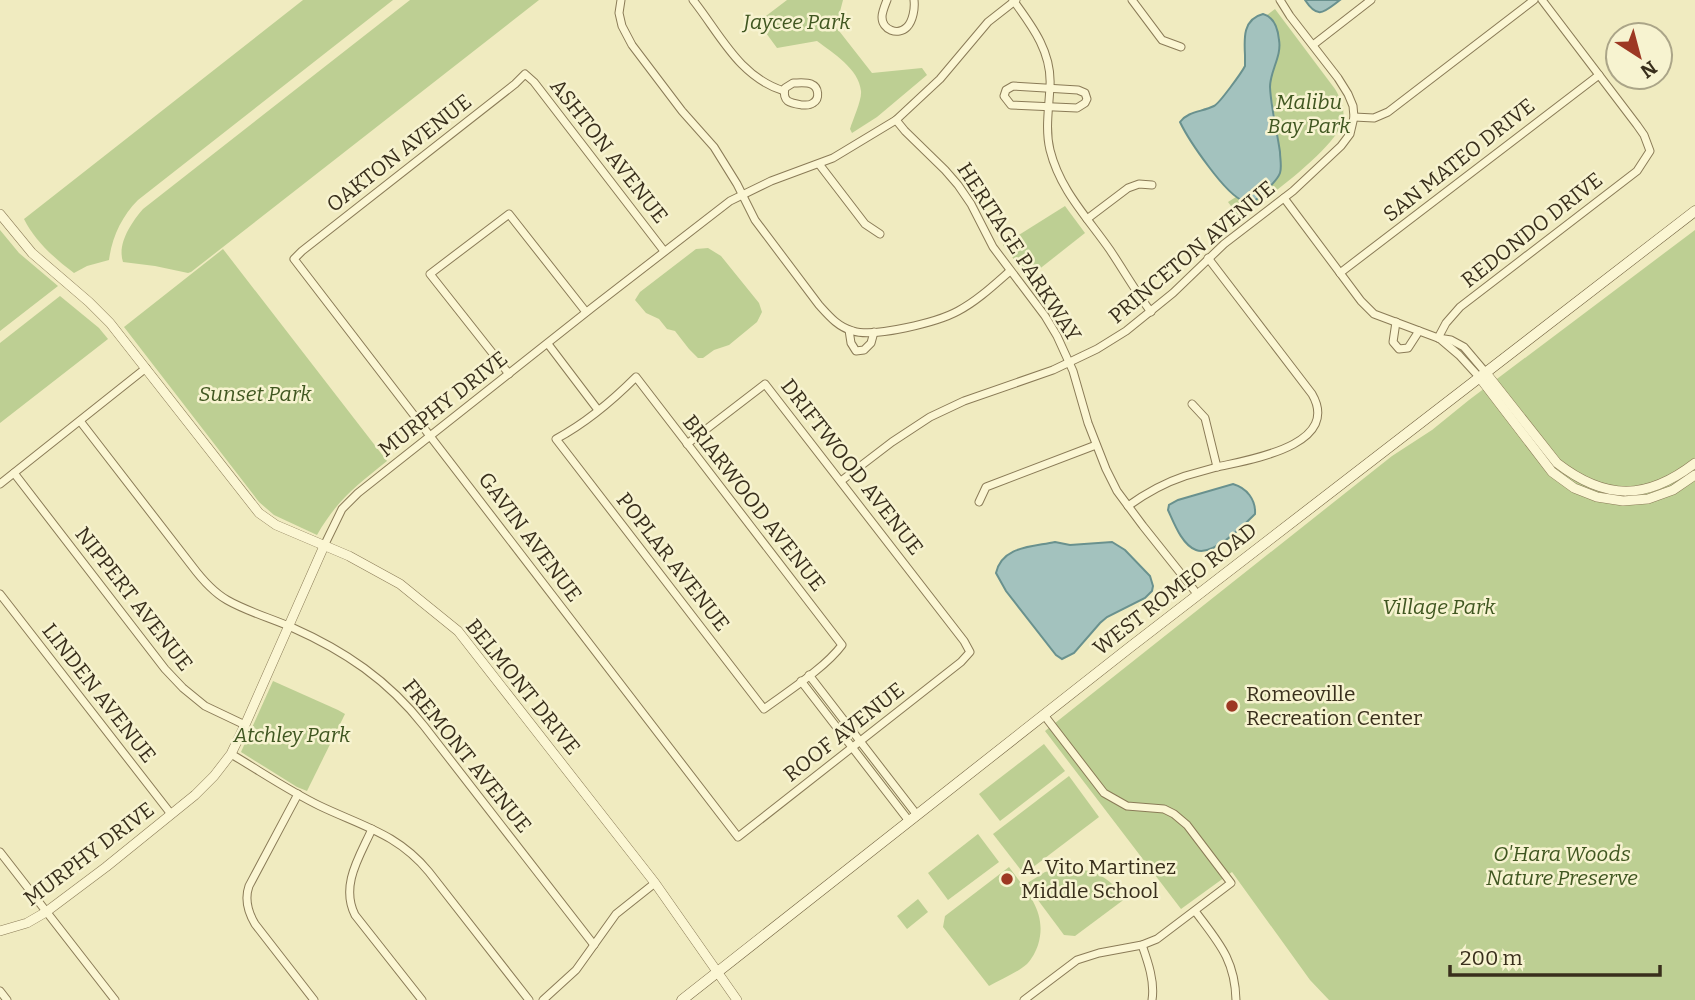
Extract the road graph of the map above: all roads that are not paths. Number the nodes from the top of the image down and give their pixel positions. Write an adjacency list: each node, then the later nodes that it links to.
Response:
1 (621, 0): 22 (street)
2 (692, 0): 16 (street)
3 (887, 0): 4 (street)
4 (914, 0)
5 (1132, 0): 12 (street)
6 (1280, 0): 11 (street)
7 (1371, 0): 11 (street)
8 (1534, 0): 18 (street)
9 (1542, 0): 14 (street)
10 (1014, 1): 15 (street); 19 (street, MURPHY DRIVE)
11 (1313, 45): 18 (street)
12 (1181, 47)
13 (525, 74): 28 (street, ASHTON AVENUE); 30 (street, OAKTON AVENUE)
14 (1599, 75): 32 (street, SAN MATEO DRIVE); 39 (street, REDONDO DRIVE)
15 (1050, 88): 17 (street); 17 (street); 17 (street)
16 (784, 91): 16 (street)
17 (1048, 107): 26 (street)
18 (1354, 117): 23 (street, PRINCETON AVENUE)
19 (896, 120): 20 (street, MURPHY DRIVE); 31 (street, HERITAGE PARKWAY)
20 (819, 164): 22 (street, MURPHY DRIVE); 27 (street)
21 (1152, 185): 26 (street)
22 (741, 194): 28 (street, MURPHY DRIVE); 36 (street)
23 (1284, 198): 29 (street, PRINCETON AVENUE); 32 (street)
24 (1695, 211): 44 (main road, WEST ROMEO ROAD)
25 (0, 214): 42 (street, BELMONT DRIVE)
26 (1087, 219): 34 (street)
27 (880, 234)
28 (664, 251): 33 (street, MURPHY DRIVE)
29 (1208, 258): 34 (street, PRINCETON AVENUE); 52 (street)
30 (294, 259): 48 (street, GAVIN AVENUE)
31 (1010, 271): 38 (street); 41 (street, HERITAGE PARKWAY)
32 (1340, 274): 35 (street)
33 (586, 312): 40 (street, MURPHY DRIVE); 43 (street)
34 (1152, 312): 41 (street, PRINCETON AVENUE)
35 (1396, 322): 37 (street); 37 (street)
36 (849, 330): 38 (street); 38 (street)
37 (1419, 331): 39 (street)
38 (874, 332)
39 (1438, 338): 44 (street)
40 (548, 344): 43 (street, MURPHY DRIVE); 46 (street)
41 (1069, 363): 50 (street, HERITAGE PARKWAY); 55 (street, PRINCETON AVENUE)
42 (146, 368): 47 (street); 59 (street, BELMONT DRIVE)
43 (509, 374): 48 (street, MURPHY DRIVE)
44 (1483, 375): 51 (street); 54 (street); 61 (main road, WEST ROMEO ROAD)
45 (1192, 404): 52 (street)
46 (598, 410): 49 (street, BRIARWOOD AVENUE); 65 (street, POPLAR AVENUE)
47 (80, 421): 53 (street); 62 (street, FREMONT AVENUE)
48 (430, 436): 59 (street, MURPHY DRIVE); 75 (street, GAVIN AVENUE)
49 (687, 444): 55 (street, DRIFTWOOD AVENUE); 64 (street, BRIARWOOD AVENUE)
50 (1097, 445): 57 (street); 58 (street, HERITAGE PARKWAY)
51 (1695, 463)
52 (1217, 467): 58 (street)
53 (14, 473): 56 (street); 67 (street, NIPPERT AVENUE)
54 (1695, 475)
55 (841, 481): 63 (street, DRIFTWOOD AVENUE)
56 (0, 484)
57 (979, 502)
58 (1128, 506): 61 (street, HERITAGE PARKWAY)
59 (324, 546): 62 (street, MURPHY DRIVE); 77 (street, BELMONT DRIVE)
60 (0, 594): 72 (street, LINDEN AVENUE)
61 (1198, 596): 66 (main road, WEST ROMEO ROAD)
62 (290, 627): 67 (street, MURPHY DRIVE); 81 (street, FREMONT AVENUE)
63 (970, 652): 68 (street, ROOF AVENUE)
64 (809, 675): 65 (street, BRIARWOOD AVENUE); 68 (street)
65 (801, 681): 69 (street)
66 (1044, 715): 73 (main road, WEST ROMEO ROAD); 78 (street)
67 (246, 725): 70 (street, MURPHY DRIVE)
68 (860, 741): 69 (street, ROOF AVENUE); 73 (street)
69 (853, 748): 73 (street); 75 (street, ROOF AVENUE)
70 (231, 754): 71 (street); 72 (street, MURPHY DRIVE)
71 (298, 794): 74 (street); 87 (street)
72 (171, 814): 79 (street, MURPHY DRIVE)
73 (913, 818): 83 (main road, WEST ROMEO ROAD)
74 (372, 829): 88 (street); 89 (street)
75 (737, 837)
76 (0, 852): 79 (street)
77 (655, 883): 81 (street); 83 (street, BELMONT DRIVE)
78 (1195, 911): 82 (street); 95 (street)
79 (47, 912): 80 (street, MURPHY DRIVE); 86 (street)
80 (0, 931)
81 (594, 945): 90 (street)
82 (1142, 945): 93 (street); 94 (street)
83 (717, 972): 91 (main road, WEST ROMEO ROAD); 92 (street, BELMONT DRIVE)
84 (0, 991): 85 (street)
85 (7, 1000)
86 (115, 1000)
87 (314, 1000)
88 (422, 1000)
89 (529, 1000)
90 (542, 1000)
91 (682, 1000)
92 (737, 1000)
93 (1024, 1000)
94 (1152, 1000)
95 (1236, 1000)

